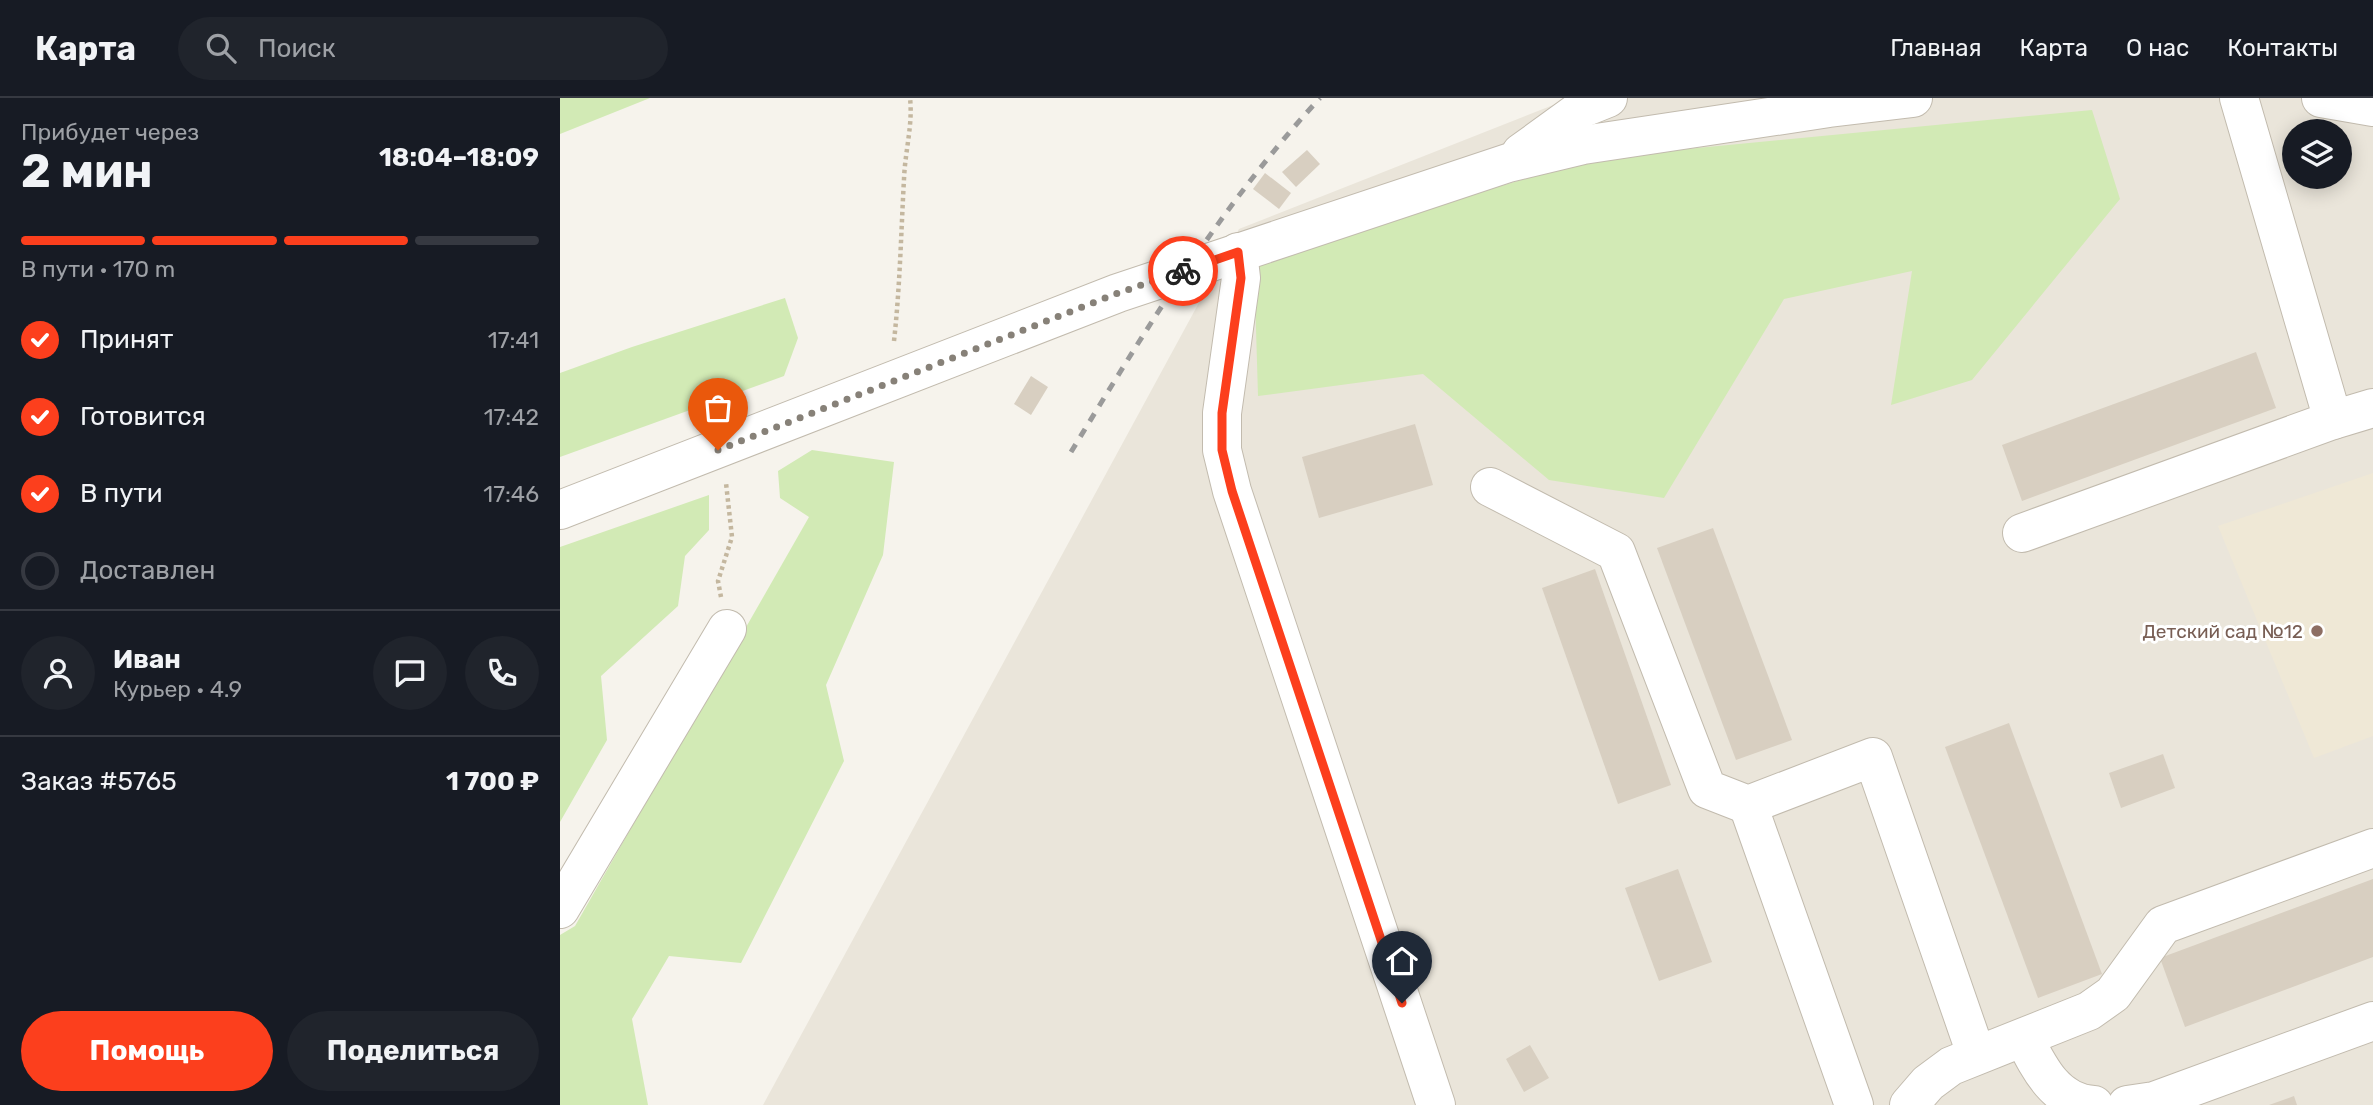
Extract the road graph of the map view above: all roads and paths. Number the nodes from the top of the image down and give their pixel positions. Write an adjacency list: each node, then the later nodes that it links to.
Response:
1 (910, 98): 9 (path)
2 (1608, 98): 7 (street)
3 (1913, 98): 7 (street)
4 (2239, 98): 11 (street)
5 (2321, 98): 6 (street)
6 (2373, 107)
7 (1508, 163): 8 (street)
8 (1238, 252): 9 (street); 23 (street)
9 (888, 384): 12 (street)
10 (2373, 408): 11 (street)
11 (2333, 420): 15 (street)
12 (718, 450): 14 (street); 16 (path)
13 (1490, 487): 17 (street)
14 (560, 510)
15 (2022, 533)
16 (727, 629): 19 (street)
17 (1748, 805): 22 (street); 24 (street)
18 (2373, 848): 21 (street)
19 (560, 908)
20 (2373, 1021): 27 (street)
21 (2024, 1038): 22 (street); 26 (street)
22 (1976, 1054): 25 (street)
23 (1436, 1105)
24 (1854, 1105)
25 (1909, 1105)
26 (2094, 1105)
27 (2127, 1105)

